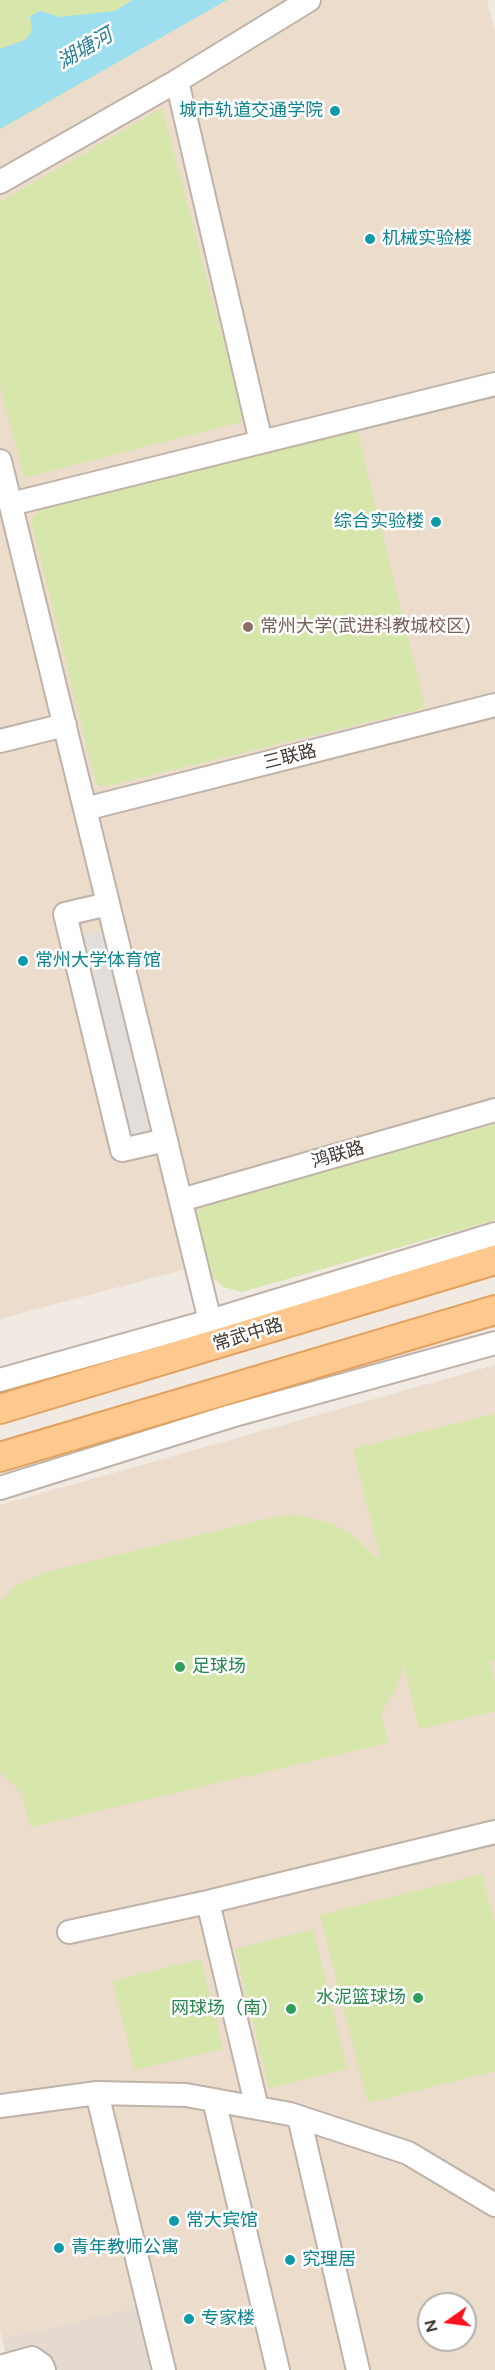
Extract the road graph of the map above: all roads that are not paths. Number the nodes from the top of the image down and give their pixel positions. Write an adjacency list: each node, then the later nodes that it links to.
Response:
1 (309, 0): 2 (street)
2 (177, 81): 3 (street); 5 (street)
3 (0, 182)
4 (495, 384): 5 (street)
5 (261, 442): 7 (street)
6 (0, 460): 7 (street)
7 (11, 504): 9 (street)
8 (495, 705): 11 (street, 三联路)
9 (65, 725): 10 (street); 11 (street)
10 (0, 741)
11 (85, 808): 12 (street)
12 (108, 904): 14 (street); 14 (street)
13 (495, 1110): 15 (street, 鸿联路)
14 (166, 1140): 15 (street)
15 (182, 1200): 19 (street)
16 (495, 1234): 19 (street)
17 (495, 1260): 22 (main road, 常武中路)
18 (495, 1310): 23 (main road)
19 (210, 1322): 21 (street)
20 (495, 1343): 24 (street)
21 (0, 1380)
22 (0, 1409)
23 (0, 1457)
24 (0, 1488)
25 (495, 1832): 26 (street)
26 (208, 1902): 27 (street); 31 (street)
27 (69, 1932)
28 (97, 2093): 29 (street); 30 (street); 36 (street)
29 (214, 2100): 31 (street); 37 (street)
30 (0, 2106)
31 (257, 2108): 32 (street)
32 (299, 2117): 33 (street); 38 (street)
33 (495, 2205)
34 (0, 2367): 35 (street)
35 (44, 2370)
36 (164, 2370)
37 (278, 2370)
38 (358, 2370)

